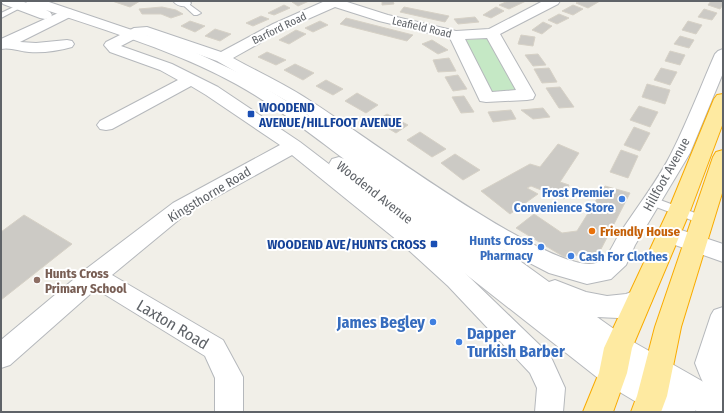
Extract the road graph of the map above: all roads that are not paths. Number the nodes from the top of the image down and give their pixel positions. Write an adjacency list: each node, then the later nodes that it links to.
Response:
1 (335, 1): 9 (street, Leafield Road); 14 (street, Barford Road)
2 (553, 1): 8 (street, Leafield Road)
3 (182, 2): 5 (lane)
4 (20, 3): 6 (lane); 7 (street, Woodend Avenue)
5 (197, 13)
6 (1, 16)
7 (61, 16): 10 (street, Woodend Avenue); 11 (street)
8 (492, 33): 9 (street, Leafield Road); 9 (street)
9 (456, 35)
10 (126, 37): 14 (street, Woodend Avenue); 15 (street, Woodend Avenue); 26 (street, Woodend Avenue)
11 (3, 44): 12 (street)
12 (67, 44)
13 (723, 54): 20 (street, Hillfoot Avenue)
14 (222, 58): 26 (street, Woodend Avenue)
15 (190, 80): 17 (street); 18 (street, Woodend Avenue)
16 (723, 99): 21 (highway, Hillfoot Avenue)
17 (106, 125)
18 (293, 146): 26 (street, Woodend Avenue); 28 (street, Kingsthorne Road)
19 (723, 157): 22 (highway)
20 (652, 201): 21 (lane); 26 (street, Hillfoot Avenue)
21 (679, 211): 22 (lane); 23 (highway, Hillfoot Avenue)
22 (702, 220): 24 (highway)
23 (669, 234): 24 (street); 29 (highway, Hillfoot Avenue)
24 (695, 244): 25 (street); 34 (highway)
25 (723, 253)
26 (478, 258): 27 (street, Woodend Avenue); 32 (street, Woodend Avenue); 35 (street, Woodend Avenue)
27 (516, 272): 29 (street); 32 (street, Woodend Avenue)
28 (94, 276): 31 (street, Kingsthorne Road); 37 (street, Laxton Road)
29 (640, 300): 32 (highway, Hillfoot Avenue)
30 (723, 318): 33 (street)
31 (1, 356)
32 (616, 360): 34 (street); 38 (highway, Hillfoot Avenue)
33 (723, 386)
34 (652, 393): 36 (street); 39 (street)
35 (550, 409)
36 (723, 410)
37 (229, 412)
38 (598, 412)
39 (681, 412)

